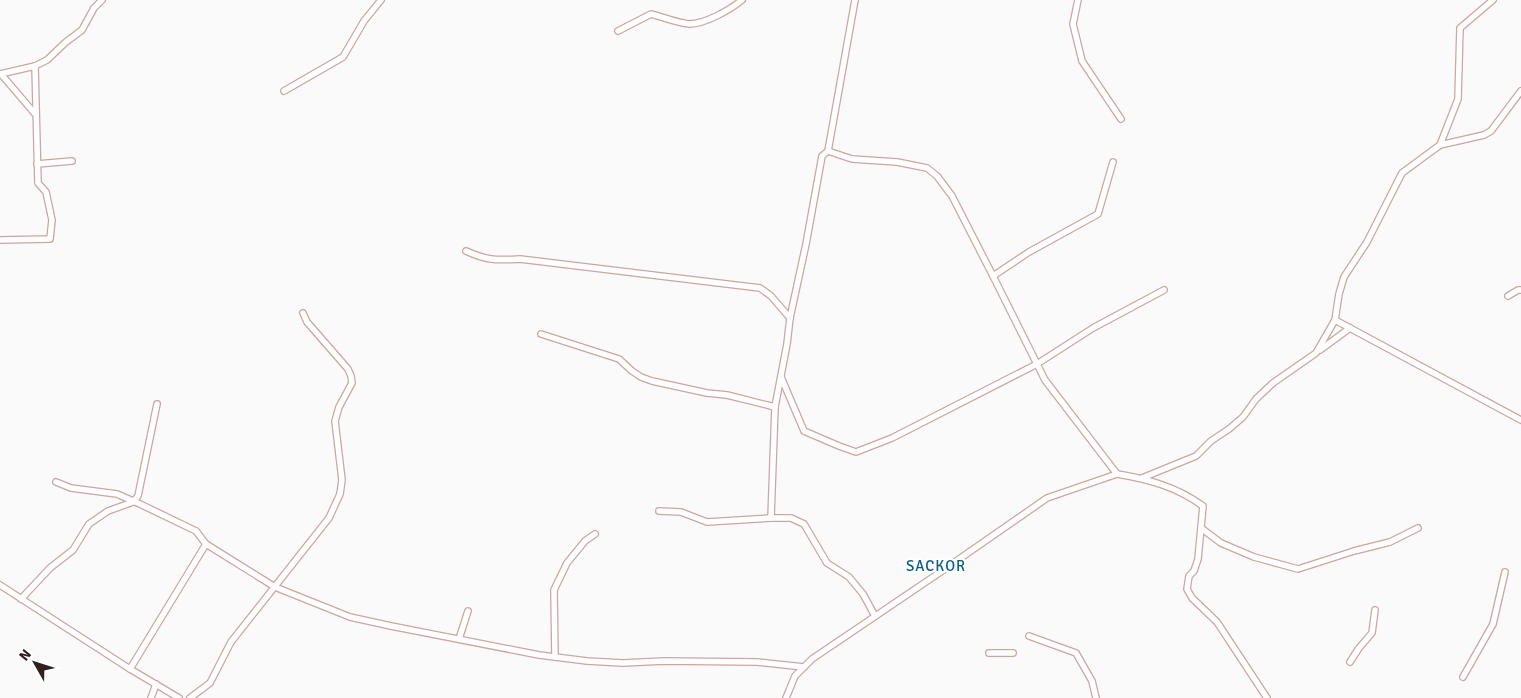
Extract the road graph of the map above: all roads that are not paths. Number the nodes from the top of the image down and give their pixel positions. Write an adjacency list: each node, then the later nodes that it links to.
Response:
1 (102, 0): 8 (street)
2 (381, 0): 10 (street)
3 (742, 0): 7 (street)
4 (855, 0): 15 (street)
5 (1078, 0): 13 (street)
6 (1494, 0): 14 (street)
7 (618, 31)
8 (35, 66): 9 (street); 12 (street)
9 (0, 74): 12 (street)
10 (284, 91)
11 (1521, 91): 14 (street)
12 (36, 115): 18 (street)
13 (1121, 119)
14 (1440, 145): 27 (street)
15 (828, 151): 21 (street); 26 (street)
16 (72, 161): 18 (street)
17 (1113, 162): 21 (street)
18 (37, 164): 19 (street)
19 (0, 240)
20 (466, 251): 26 (street)
21 (993, 276): 31 (street)
22 (1164, 290): 31 (street)
23 (1521, 290): 24 (street)
24 (1508, 296)
25 (303, 313): 48 (street)
26 (790, 318): 32 (street)
27 (1335, 320): 28 (street); 30 (street)
28 (1350, 328): 30 (street); 35 (street)
29 (541, 334): 34 (street)
30 (1316, 353): 37 (street)
31 (1036, 364): 32 (street); 36 (street)
32 (781, 377): 34 (street)
33 (157, 404): 39 (street)
34 (775, 407): 41 (street)
35 (1521, 420)
36 (1117, 474): 37 (street); 52 (street)
37 (1142, 478): 42 (street)
38 (56, 482): 39 (street)
39 (132, 502): 45 (street); 49 (street)
40 (659, 511): 41 (street)
41 (772, 518): 52 (street)
42 (1201, 528): 43 (street); 68 (street)
43 (1418, 528)
44 (595, 534): 57 (street)
45 (206, 544): 48 (street); 60 (street)
46 (1504, 572): 61 (street)
47 (0, 585): 49 (street)
48 (275, 587): 54 (street); 65 (street)
49 (21, 599): 60 (street)
50 (1375, 610): 58 (street)
51 (468, 611): 54 (street)
52 (875, 616): 59 (street)
53 (1029, 636): 67 (street)
54 (459, 639): 57 (street)
55 (989, 652): 56 (street)
56 (1013, 653)
57 (555, 657): 59 (street)
58 (1350, 662)
59 (804, 667): 66 (street)
60 (130, 669): 62 (street)
61 (1463, 677)
62 (156, 684): 63 (street); 64 (street)
63 (151, 698)
64 (179, 698)
65 (190, 698)
66 (786, 698)
67 (1096, 698)
68 (1267, 698)

